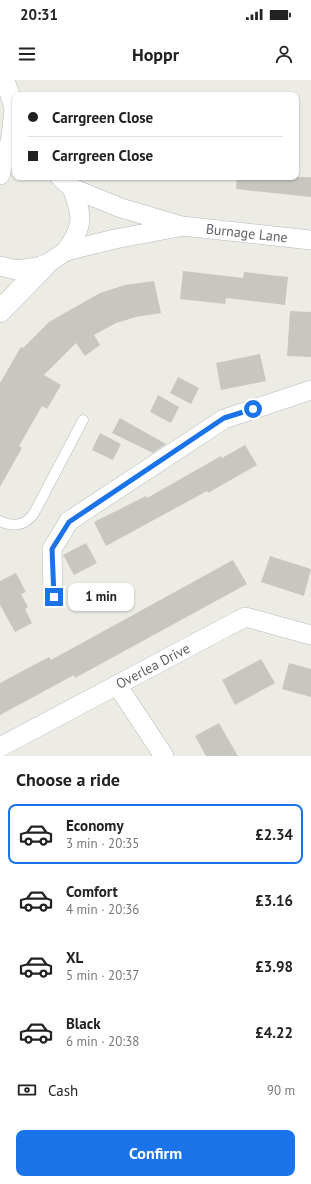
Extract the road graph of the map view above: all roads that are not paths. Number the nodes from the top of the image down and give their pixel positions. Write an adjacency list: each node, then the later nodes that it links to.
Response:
1 (5, 80): 2 (street)
2 (12, 101)
3 (12, 131): 4 (street)
4 (0, 175)
5 (12, 177): 7 (street)
6 (66, 183): 8 (street, Burnage Lane); 10 (street, Burnage Lane)
7 (0, 184)
8 (182, 226): 9 (street, Burnage Lane); 10 (street, Burnage Lane)
9 (311, 240)
10 (66, 251): 12 (street, Burnage Lane)
11 (0, 266): 12 (street, Burnage Lane)
12 (44, 266): 13 (street)
13 (0, 311)
14 (311, 390): 17 (street)
15 (83, 420): 16 (lane)
16 (0, 521)
17 (54, 597)
18 (311, 635): 19 (street, Overlea Drive)
19 (118, 685): 20 (street, Overlea Drive); 21 (street)
20 (0, 747)
21 (164, 756)

